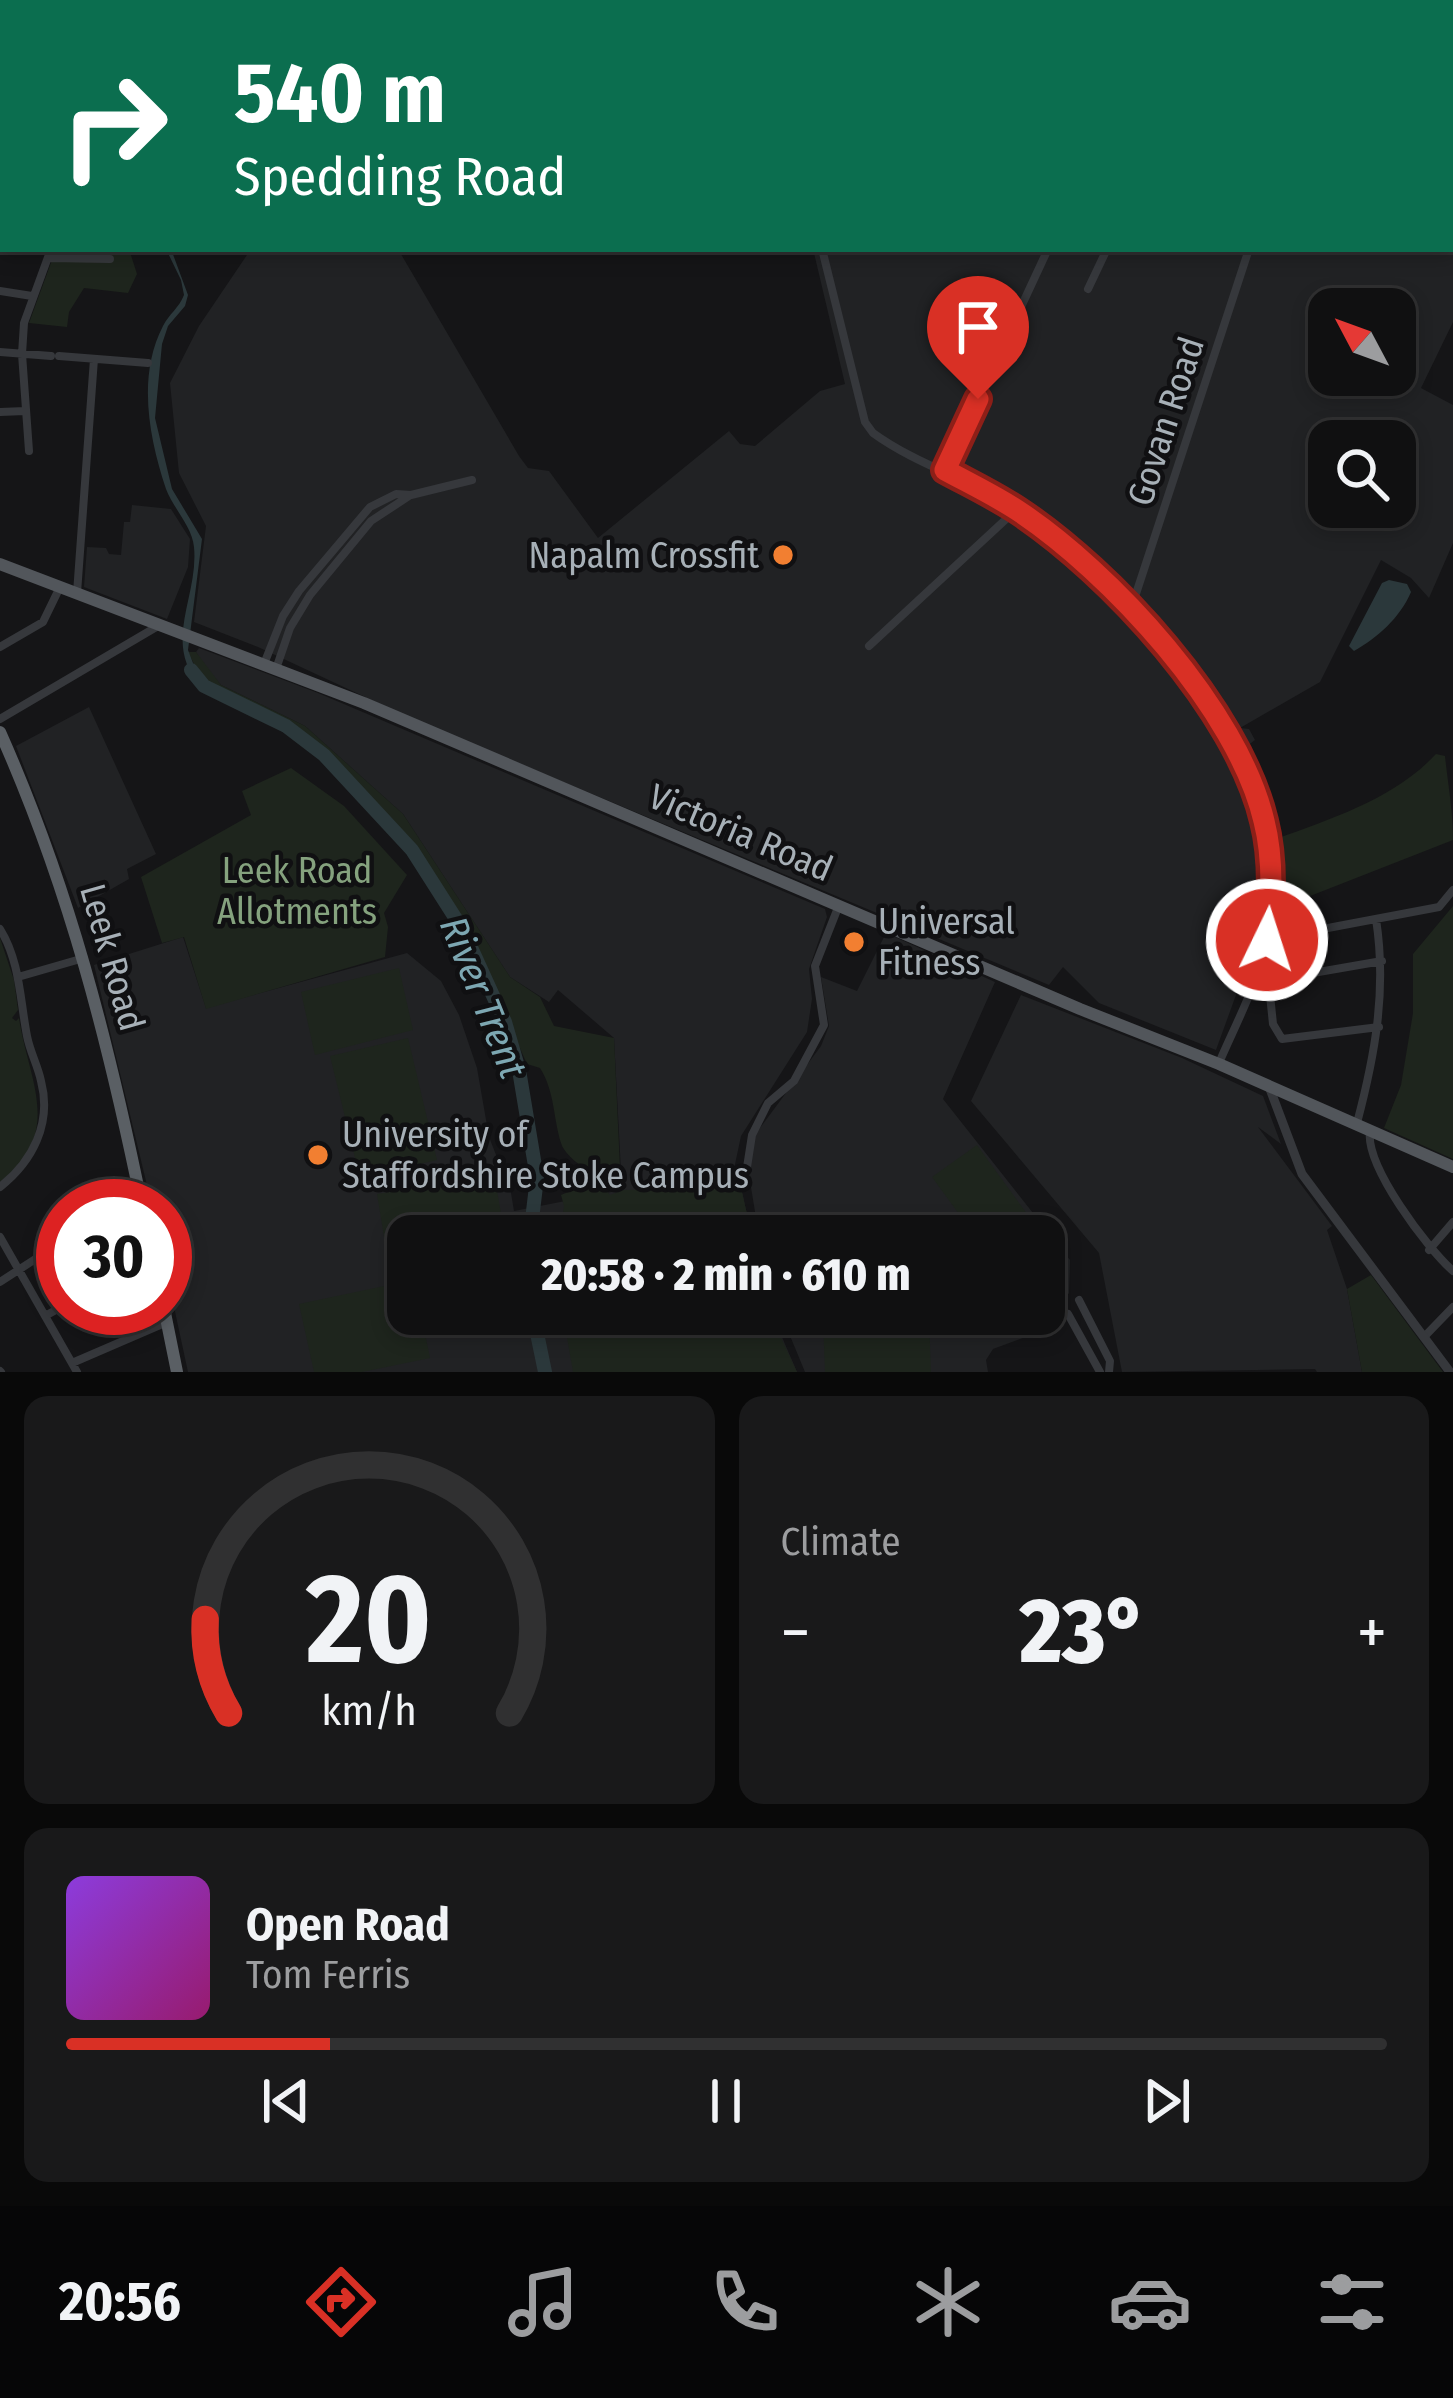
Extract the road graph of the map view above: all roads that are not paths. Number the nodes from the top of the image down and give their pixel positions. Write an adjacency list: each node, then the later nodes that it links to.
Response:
1 (823, 252): 17 (street)
2 (1047, 252): 17 (street)
3 (1106, 252): 7 (street)
4 (1248, 252): 23 (street, Govan Road)
5 (50, 254): 6 (street); 9 (street)
6 (110, 259)
7 (1088, 289)
8 (0, 291): 9 (street)
9 (32, 296): 11 (street)
10 (0, 352): 11 (street)
11 (22, 354): 12 (street); 14 (street)
12 (94, 358): 13 (street); 22 (street)
13 (148, 363)
14 (25, 411): 15 (street); 16 (street)
15 (0, 412)
16 (28, 452)
17 (945, 470): 19 (street)
18 (472, 480): 27 (street)
19 (1016, 509): 23 (street); 25 (street)
20 (0, 564): 21 (main road, Victoria Road)
21 (59, 589): 22 (main road, Victoria Road); 26 (street)
22 (77, 595): 24 (main road, Victoria Road)
23 (1131, 609): 39 (street)
24 (158, 626): 27 (main road, Victoria Road); 28 (street)
25 (869, 646)
26 (0, 647)
27 (270, 667): 31 (main road, Victoria Road)
28 (0, 719)
29 (0, 731): 35 (highway, Leek Road)
30 (1453, 890): 32 (street)
31 (839, 905): 39 (main road, Victoria Road); 44 (street)
32 (1376, 919): 34 (street); 36 (street)
33 (0, 928): 37 (street)
34 (1274, 938)
35 (84, 958): 37 (street); 43 (highway, Leek Road)
36 (1382, 961): 38 (street); 38 (street)
37 (18, 977): 45 (street)
38 (1378, 1027): 41 (street)
39 (1219, 1064): 40 (main road, Victoria Road)
40 (1270, 1088): 41 (main road, Victoria Road); 60 (street)
41 (1363, 1128): 42 (main road, Victoria Road); 48 (street)
42 (1453, 1167)
43 (136, 1179)
44 (745, 1180)
45 (0, 1187)
46 (1453, 1222): 48 (street)
47 (0, 1237): 50 (street)
48 (1429, 1250): 51 (street)
49 (36, 1258): 50 (street)
50 (19, 1269): 52 (street); 53 (street)
51 (1453, 1271)
52 (0, 1282)
53 (36, 1300)
54 (1079, 1300): 63 (street)
55 (1453, 1307): 60 (street)
56 (1068, 1315): 63 (street)
57 (56, 1335): 61 (street)
58 (130, 1335): 61 (street)
59 (169, 1335): 62 (highway)
60 (1424, 1337): 64 (street)
61 (75, 1367)
62 (176, 1372)
63 (1104, 1372)
64 (1450, 1372)

